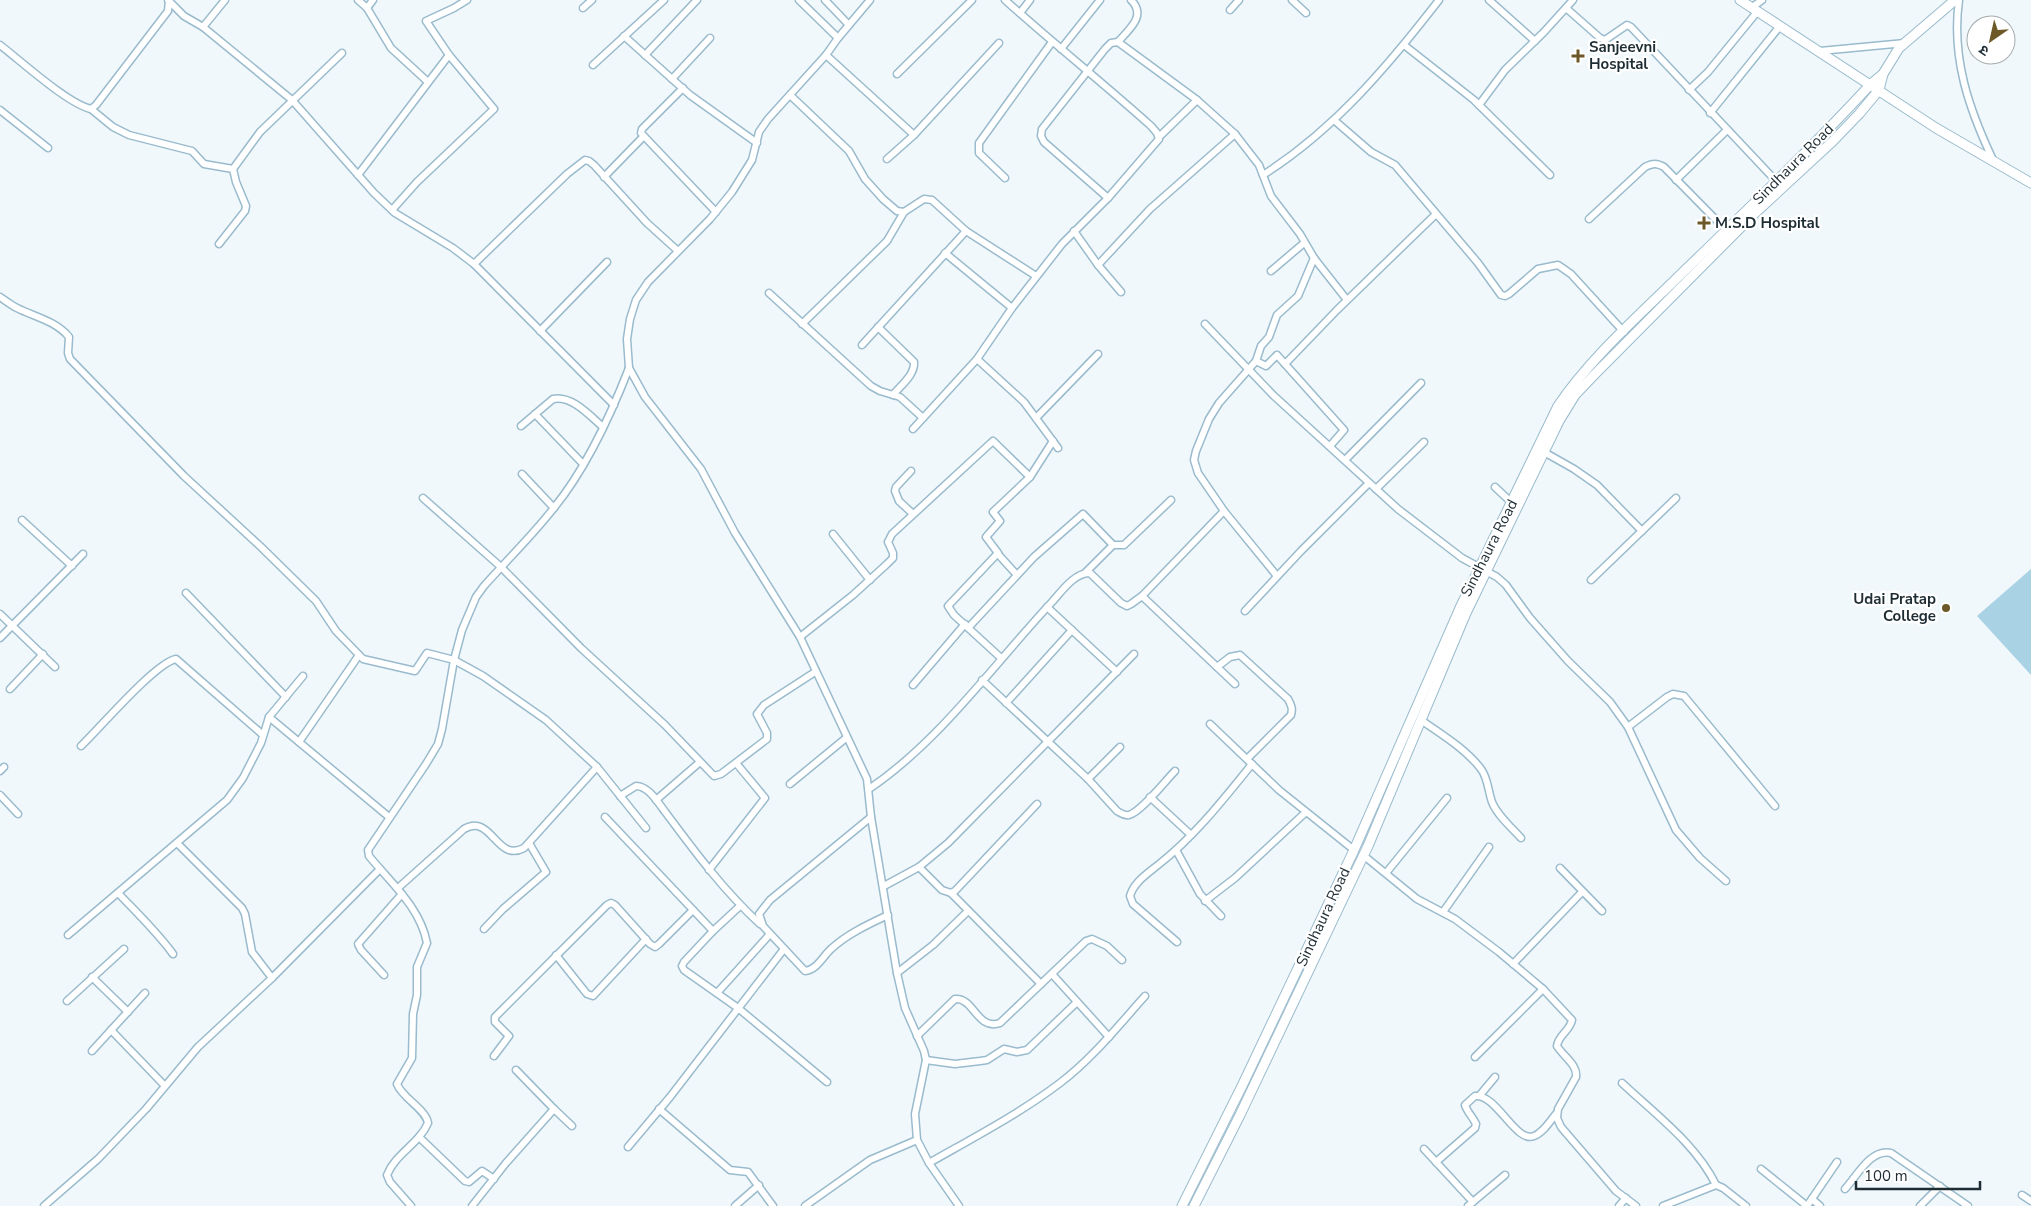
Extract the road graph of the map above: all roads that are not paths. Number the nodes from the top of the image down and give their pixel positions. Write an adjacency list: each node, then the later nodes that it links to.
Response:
1 (169, 0): 35 (street); 66 (street)
2 (225, 0): 35 (street)
3 (358, 0): 26 (street)
4 (373, 0): 26 (street)
5 (467, 0): 49 (street)
6 (592, 0): 27 (street)
7 (664, 0): 36 (street)
8 (697, 0): 50 (street)
9 (799, 0): 38 (street)
10 (825, 0): 33 (street)
11 (870, 0): 33 (street)
12 (972, 0): 54 (street)
13 (1005, 0): 31 (street)
14 (1030, 0): 31 (street)
15 (1100, 0): 46 (street)
16 (1131, 0): 41 (street)
17 (1240, 0): 29 (street)
18 (1292, 0): 32 (street)
19 (1439, 0): 45 (street)
20 (1489, 0): 39 (street)
21 (1573, 0): 28 (street)
22 (1740, 0): 30 (street)
23 (1762, 0): 30 (street)
24 (1955, 0): 43 (street, Sindhaura Road)
25 (1959, 0): 78 (street)
26 (367, 8): 57 (street)
27 (583, 8)
28 (1566, 8): 39 (street); 60 (street)
29 (1230, 10)
30 (1754, 10): 34 (street); 60 (street)
31 (1020, 13): 40 (street)
32 (1306, 13)
33 (849, 25): 38 (street)
34 (1780, 26): 47 (street); 68 (street)
35 (203, 28): 63 (street)
36 (624, 36): 50 (street); 52 (street)
37 (710, 38): 56 (street)
38 (838, 38): 51 (street)
39 (1536, 41): 65 (street)
40 (1052, 42): 46 (street); 84 (street)
41 (1118, 42): 53 (street); 64 (street)
42 (999, 43): 72 (street)
43 (1905, 43): 47 (street); 55 (street, Sindhaura Road)
44 (0, 44): 66 (street)
45 (1404, 45): 65 (street); 69 (street)
46 (1061, 49): 53 (street)
47 (1820, 51): 58 (street)
48 (342, 53): 63 (street)
49 (449, 55): 57 (street); 89 (street)
50 (645, 55): 56 (street)
51 (826, 55): 62 (street); 72 (street)
52 (592, 65)
53 (1089, 71): 74 (street); 88 (street)
54 (897, 74)
55 (1883, 74): 58 (street, Sindhaura Road); 61 (street)
56 (672, 79): 59 (street)
57 (428, 82): 80 (street)
58 (1871, 84): 61 (street); 86 (street, Sindhaura Road)
59 (683, 88): 73 (street); 75 (street)
60 (1689, 90): 68 (street)
61 (1879, 90): 78 (street); 137 (street)
62 (790, 96): 75 (street); 91 (street)
63 (292, 100): 79 (street); 80 (street)
64 (1197, 100): 71 (street); 74 (street)
65 (1479, 105): 82 (street)
66 (91, 109): 79 (street)
67 (0, 110): 76 (street)
68 (1710, 112): 70 (street)
69 (1334, 120): 81 (street); 92 (street)
70 (1727, 130): 85 (street); 86 (street)
71 (1235, 134): 81 (street); 104 (street)
72 (914, 135): 77 (street)
73 (643, 137): 83 (street); 90 (street)
74 (1159, 137): 88 (street)
75 (757, 142): 90 (street)
76 (48, 148)
77 (887, 158)
78 (1994, 162): 87 (street)
79 (233, 170): 98 (street)
80 (358, 174): 89 (street)
81 (1264, 175): 97 (street)
82 (1550, 175)
83 (604, 177): 99 (street); 103 (street)
84 (1005, 178)
85 (1676, 180): 93 (street); 94 (street)
86 (1776, 181): 94 (street, Sindhaura Road)
87 (2030, 181)
88 (1108, 198): 96 (street)
89 (392, 210): 103 (street)
90 (716, 212): 99 (street)
91 (904, 212): 95 (street); 112 (street)
92 (1436, 214): 110 (street); 116 (street)
93 (1589, 219)
94 (1726, 230): 116 (street, Sindhaura Road)
95 (966, 231): 100 (street); 106 (street)
96 (1074, 232): 104 (street); 106 (street)
97 (1304, 242): 101 (street); 105 (street)
98 (219, 244)
99 (678, 251): 122 (street)
100 (946, 253): 111 (street); 114 (street)
101 (1314, 258): 110 (street); 120 (street)
102 (607, 262): 115 (street)
103 (474, 264): 115 (street)
104 (1098, 266): 107 (street)
105 (1271, 271)
106 (1036, 276): 111 (street)
107 (1120, 292)
108 (769, 293): 112 (street)
109 (0, 297): 178 (street)
110 (1348, 300): 121 (street)
111 (1012, 308): 119 (street)
112 (802, 324): 125 (street)
113 (1204, 324): 123 (street)
114 (878, 328): 117 (street); 125 (street)
115 (540, 331): 126 (street)
116 (1624, 332): 149 (street, Sindhaura Road)
117 (862, 345)
118 (1098, 354): 129 (street)
119 (978, 359): 128 (street); 129 (street)
120 (1256, 361): 121 (street); 123 (street)
121 (1285, 364): 135 (street)
122 (629, 368): 126 (street); 175 (street)
123 (1248, 371): 135 (street); 151 (street)
124 (1421, 383): 138 (street)
125 (893, 395): 128 (street)
126 (614, 405): 131 (street)
127 (535, 414): 130 (street); 131 (street); 139 (street)
128 (923, 418): 132 (street)
129 (1036, 418): 133 (street)
130 (521, 426)
131 (603, 427): 139 (street)
132 (912, 429)
133 (1053, 441): 136 (street); 142 (street)
134 (1424, 442): 145 (street)
135 (1330, 446): 138 (street)
136 (1058, 448)
137 (1544, 452): 154 (street); 161 (street)
138 (1345, 460): 143 (street)
139 (583, 464): 150 (street)
140 (911, 471): 152 (street)
141 (522, 474): 150 (street)
142 (1030, 477): 152 (street); 158 (street)
143 (1369, 483): 145 (street); 164 (street)
144 (1495, 487): 149 (street)
145 (1376, 489): 161 (street)
146 (423, 498): 160 (street)
147 (1676, 498): 154 (street)
148 (1171, 500): 156 (street)
149 (1512, 503): 161 (street, Sindhaura Road)
150 (554, 508): 160 (street)
151 (1224, 511): 164 (street); 168 (street)
152 (913, 514): 165 (street)
153 (22, 520): 159 (street)
154 (1642, 531): 166 (street)
155 (833, 534): 165 (street)
156 (1113, 545): 162 (street); 163 (street)
157 (83, 554): 159 (street)
158 (997, 554): 163 (street); 173 (street)
159 (72, 566): 172 (street)
160 (501, 567): 181 (street); 203 (street)
161 (1483, 569): 194 (street); 196 (street); 230 (street, Sindhaura Road)
162 (1085, 573): 168 (street); 169 (street)
163 (1017, 575): 173 (street)
164 (1278, 576): 170 (street)
165 (870, 580): 175 (street)
166 (1591, 580)
167 (186, 593): 191 (street)
168 (1142, 596): 183 (street)
169 (1047, 607): 174 (street); 180 (street)
170 (1245, 611)
171 (0, 614): 172 (street)
172 (13, 625): 176 (street); 177 (street)
173 (967, 626): 180 (street); 189 (street)
174 (1072, 630): 185 (street); 192 (street)
175 (800, 637): 184 (street)
176 (0, 638)
177 (43, 654): 182 (street); 190 (street)
178 (359, 654): 181 (street); 199 (street)
179 (1134, 654): 185 (street)
180 (1001, 658): 187 (street)
181 (454, 660): 206 (street); 221 (street)
182 (55, 667)
183 (1217, 667): 188 (street); 204 (street)
184 (815, 672): 198 (street); 205 (street)
185 (1117, 672): 200 (street)
186 (303, 676): 191 (street)
187 (982, 680): 192 (street); 210 (street)
188 (1235, 684)
189 (913, 685)
190 (10, 689)
191 (286, 697): 193 (street)
192 (1006, 703): 200 (street)
193 (269, 717): 197 (street); 199 (street)
194 (1421, 720): 225 (street); 231 (street)
195 (1210, 724): 204 (street)
196 (1628, 727): 217 (street); 237 (street)
197 (263, 735): 201 (street); 226 (street)
198 (846, 738): 209 (street); 210 (street)
199 (299, 742): 221 (street)
200 (1048, 742): 208 (street); 232 (street)
201 (81, 746)
202 (1120, 747): 208 (street)
203 (700, 762): 205 (street); 215 (street)
204 (1249, 762): 218 (street); 224 (street)
205 (736, 763): 235 (street)
206 (597, 767): 212 (street); 227 (street)
207 (1175, 771): 213 (street)
208 (1088, 779): 213 (street)
209 (790, 784)
210 (869, 789): 222 (street)
211 (0, 796): 219 (street)
212 (620, 796): 215 (street); 223 (street)
213 (1150, 796): 224 (street)
214 (1447, 798): 236 (street)
215 (656, 800): 235 (street)
216 (1037, 804): 242 (street)
217 (1774, 806)
218 (1306, 812): 230 (street); 243 (street)
219 (18, 814)
220 (605, 816): 245 (street)
221 (389, 817): 234 (street)
222 (871, 817): 238 (street); 251 (street)
223 (646, 828)
224 (1191, 835): 229 (street)
225 (1521, 838)
226 (177, 843): 241 (street); 268 (street)
227 (529, 843): 239 (street); 252 (street)
228 (1488, 847): 247 (street)
229 (1176, 850): 243 (street); 257 (street)
230 (1354, 850): 321 (street, Sindhaura Road)
231 (1363, 854): 236 (street); 322 (street)
232 (919, 867): 238 (street); 242 (street)
233 (1560, 868): 240 (street)
234 (380, 869): 239 (street); 268 (street)
235 (709, 870): 244 (street)
236 (1386, 873): 247 (street)
237 (1726, 882)
238 (884, 886): 249 (street)
239 (400, 891): 266 (street); 295 (street)
240 (1582, 892): 248 (street); 263 (street)
241 (118, 893): 255 (street); 260 (street)
242 (951, 893): 246 (street)
243 (1205, 901): 250 (street)
244 (740, 906): 251 (street); 253 (street)
245 (694, 910): 253 (street); 256 (street)
246 (968, 911): 264 (street); 269 (street)
247 (1443, 912): 263 (street)
248 (1602, 912)
249 (888, 915): 259 (street); 264 (street)
250 (1221, 916)
251 (763, 926): 254 (street)
252 (484, 930)
253 (713, 931): 272 (street)
254 (770, 934): 259 (street); 272 (street)
255 (68, 935)
256 (646, 939): 261 (street); 261 (street)
257 (1177, 942)
258 (124, 949): 267 (street)
259 (784, 949): 276 (street)
260 (174, 954)
261 (556, 955): 282 (street)
262 (1122, 960): 265 (street)
263 (1513, 964): 270 (street)
264 (897, 973): 279 (street)
265 (1052, 974): 269 (street); 275 (street)
266 (384, 975)
267 (92, 977): 274 (street); 277 (street)
268 (272, 978): 289 (street)
269 (1041, 984): 279 (street)
270 (1543, 989): 283 (street); 293 (street)
271 (145, 993): 277 (street)
272 (717, 993): 276 (street)
273 (1145, 996): 280 (street)
274 (67, 1001)
275 (1077, 1002): 280 (street); 284 (street)
276 (738, 1008): 287 (street); 292 (street)
277 (128, 1012): 278 (street)
278 (111, 1030): 281 (street); 289 (street)
279 (917, 1036): 284 (street)
280 (1109, 1037): 301 (street)
281 (92, 1051)
282 (494, 1056)
283 (1475, 1057)
284 (926, 1060): 296 (street)
285 (516, 1070): 291 (street)
286 (1495, 1077): 290 (street)
287 (827, 1082)
288 (1622, 1083): 306 (street)
289 (165, 1086): 314 (street)
290 (1480, 1095): 293 (street); 299 (street)
291 (554, 1109): 294 (street); 304 (street)
292 (659, 1110): 297 (street); 305 (street)
293 (1556, 1114): 310 (street)
294 (572, 1126)
295 (419, 1137): 304 (street); 315 (street)
296 (917, 1140): 301 (street); 319 (street)
297 (628, 1147)
298 (1424, 1149): 299 (street)
299 (1436, 1162): 313 (street)
300 (1837, 1162): 311 (street)
301 (929, 1163): 320 (street)
302 (1761, 1169): 327 (street)
303 (1505, 1175): 313 (street)
304 (494, 1179): 316 (street)
305 (759, 1185): 317 (street); 318 (street)
306 (1716, 1185): 325 (street); 326 (street)
307 (1940, 1186): 308 (street); 329 (street); 330 (street)
308 (1846, 1190)
309 (2022, 1195): 312 (street)
310 (1626, 1198): 323 (street); 324 (street)
311 (1812, 1199): 327 (street); 328 (street)
312 (2031, 1201)
313 (1471, 1204)
314 (44, 1206)
315 (410, 1206)
316 (472, 1206)
317 (735, 1206)
318 (774, 1206)
319 (805, 1206)
320 (959, 1206)
321 (1182, 1206)
322 (1194, 1206)
323 (1619, 1206)
324 (1636, 1206)
325 (1663, 1206)
326 (1746, 1206)
327 (1807, 1206)
328 (1820, 1206)
329 (1920, 1206)
330 (1968, 1206)

